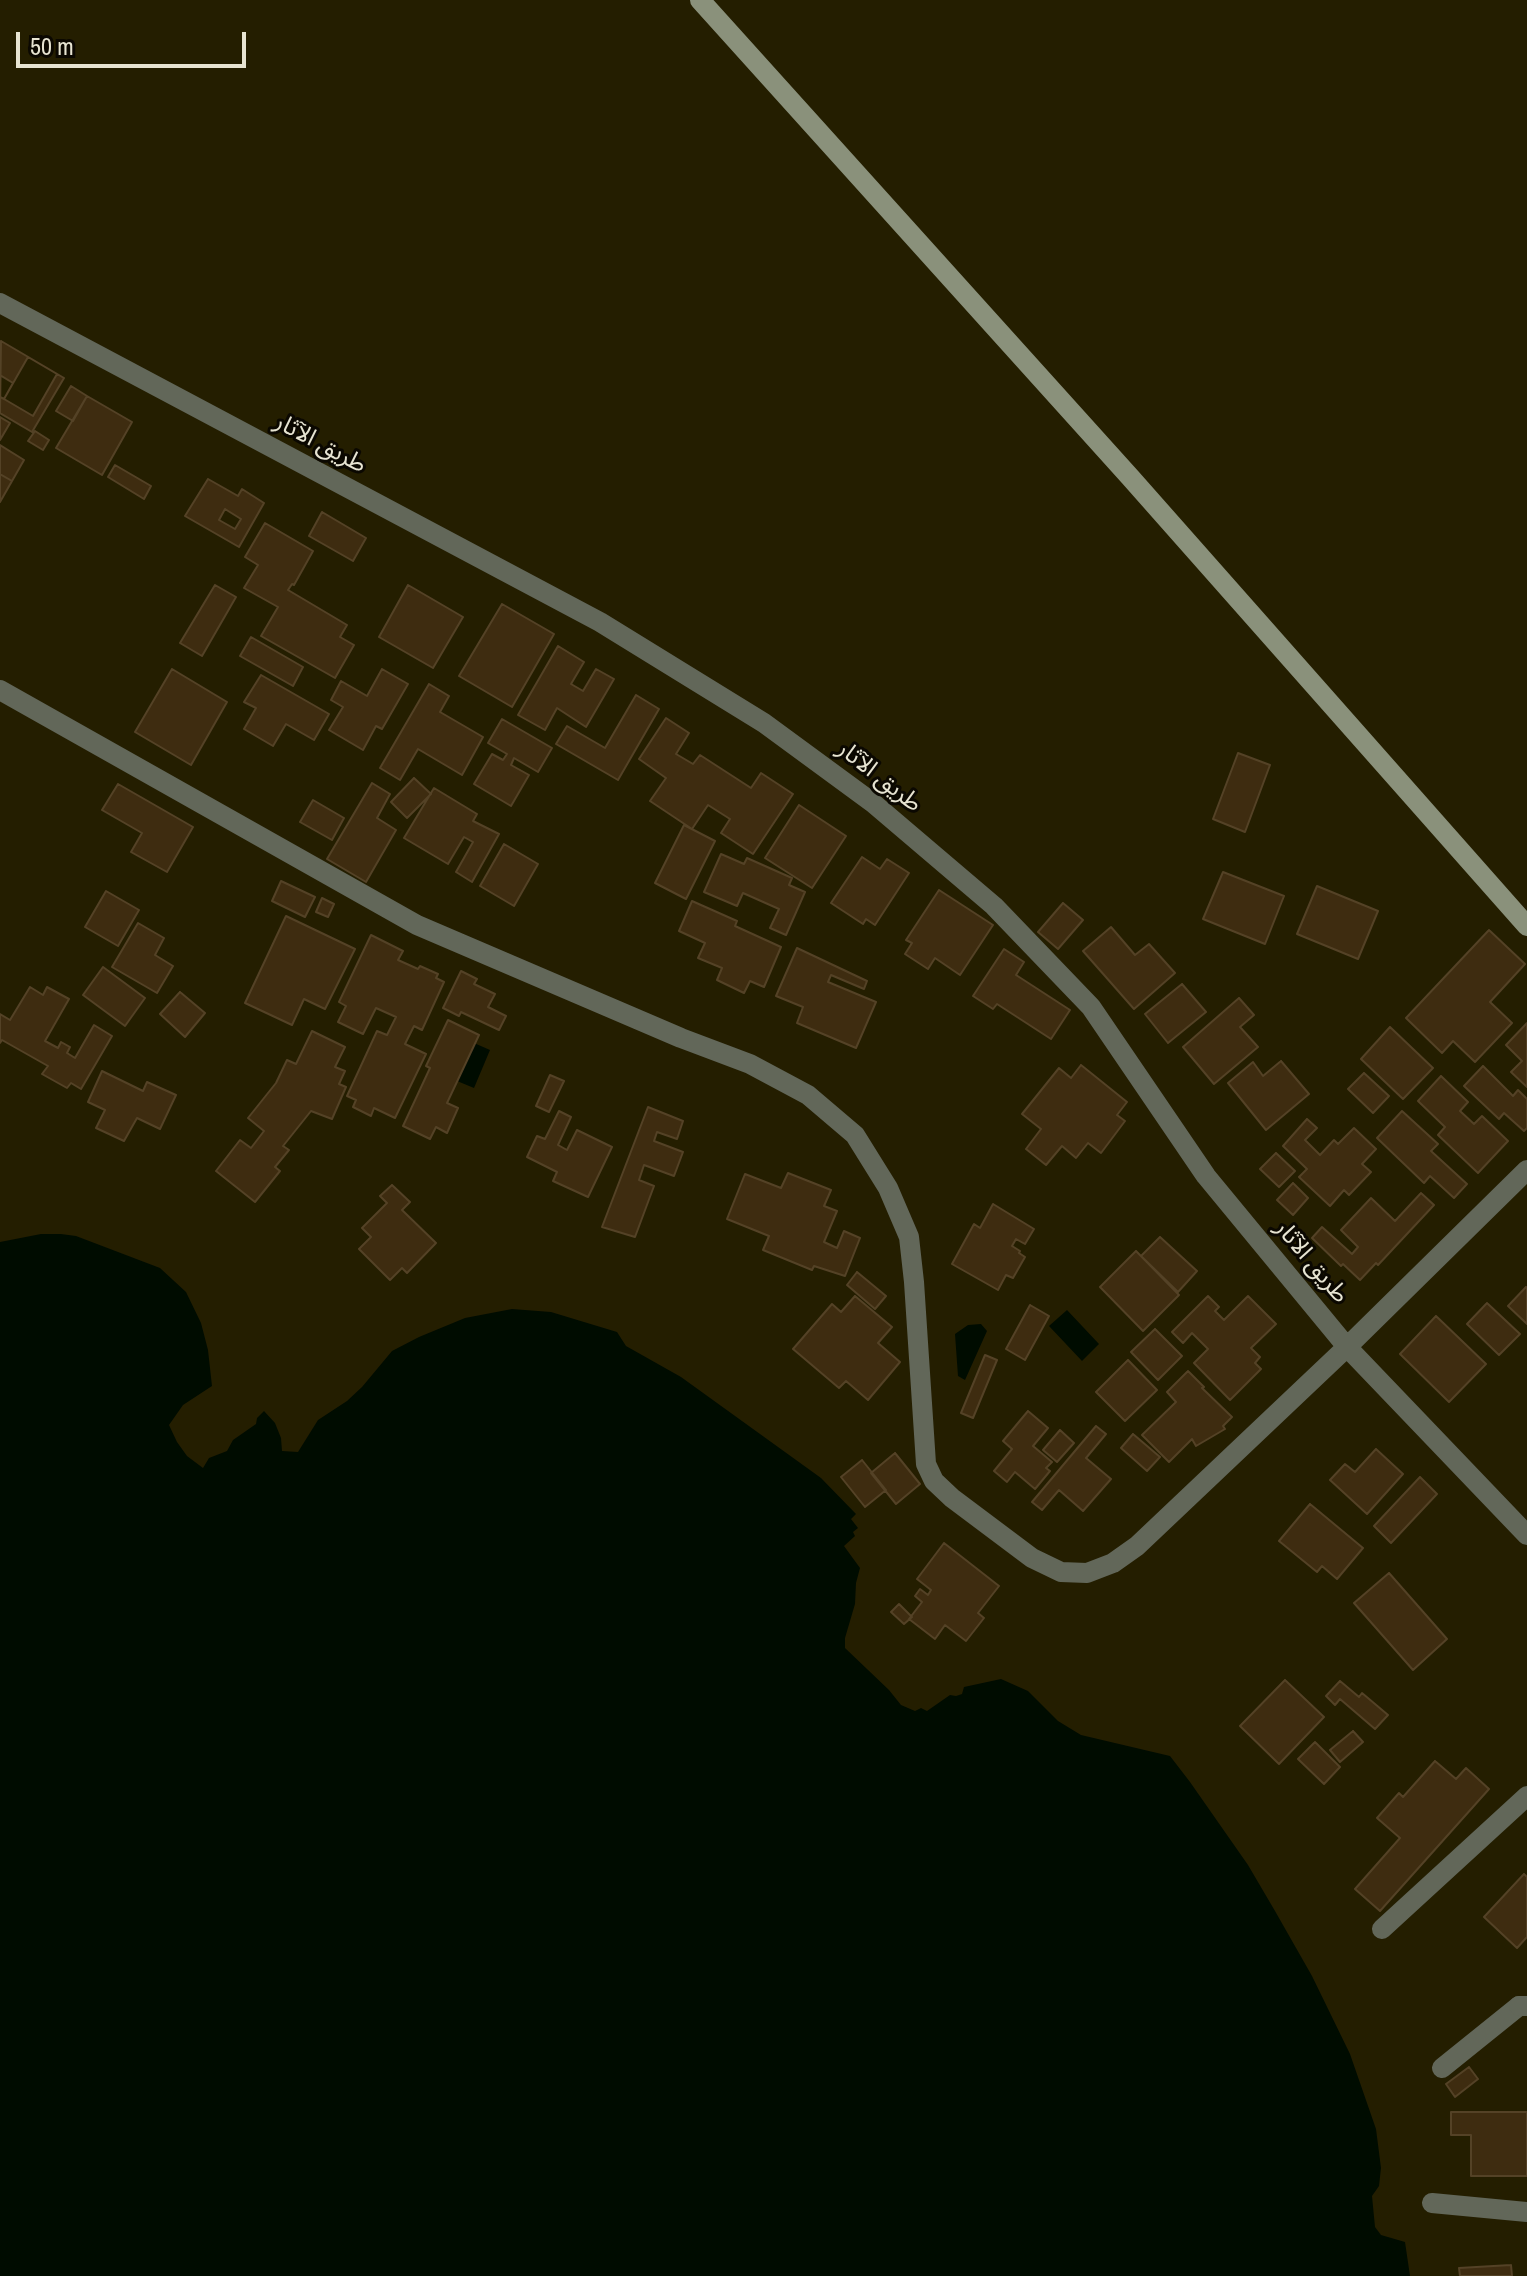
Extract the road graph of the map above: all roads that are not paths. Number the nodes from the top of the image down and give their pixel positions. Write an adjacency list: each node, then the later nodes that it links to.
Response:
1 (700, 0): 4 (main road)
2 (0, 303): 6 (street, طريق الآثار)
3 (0, 690): 6 (street)
4 (1527, 926)
5 (1527, 1170): 6 (street)
6 (1347, 1347): 7 (street, طريق الآثار)
7 (1527, 1535)
8 (1527, 1796): 9 (street)
9 (1382, 1929)
10 (1523, 2006): 11 (street)
11 (1442, 2068)
12 (1432, 2203): 13 (street)
13 (1527, 2212)

